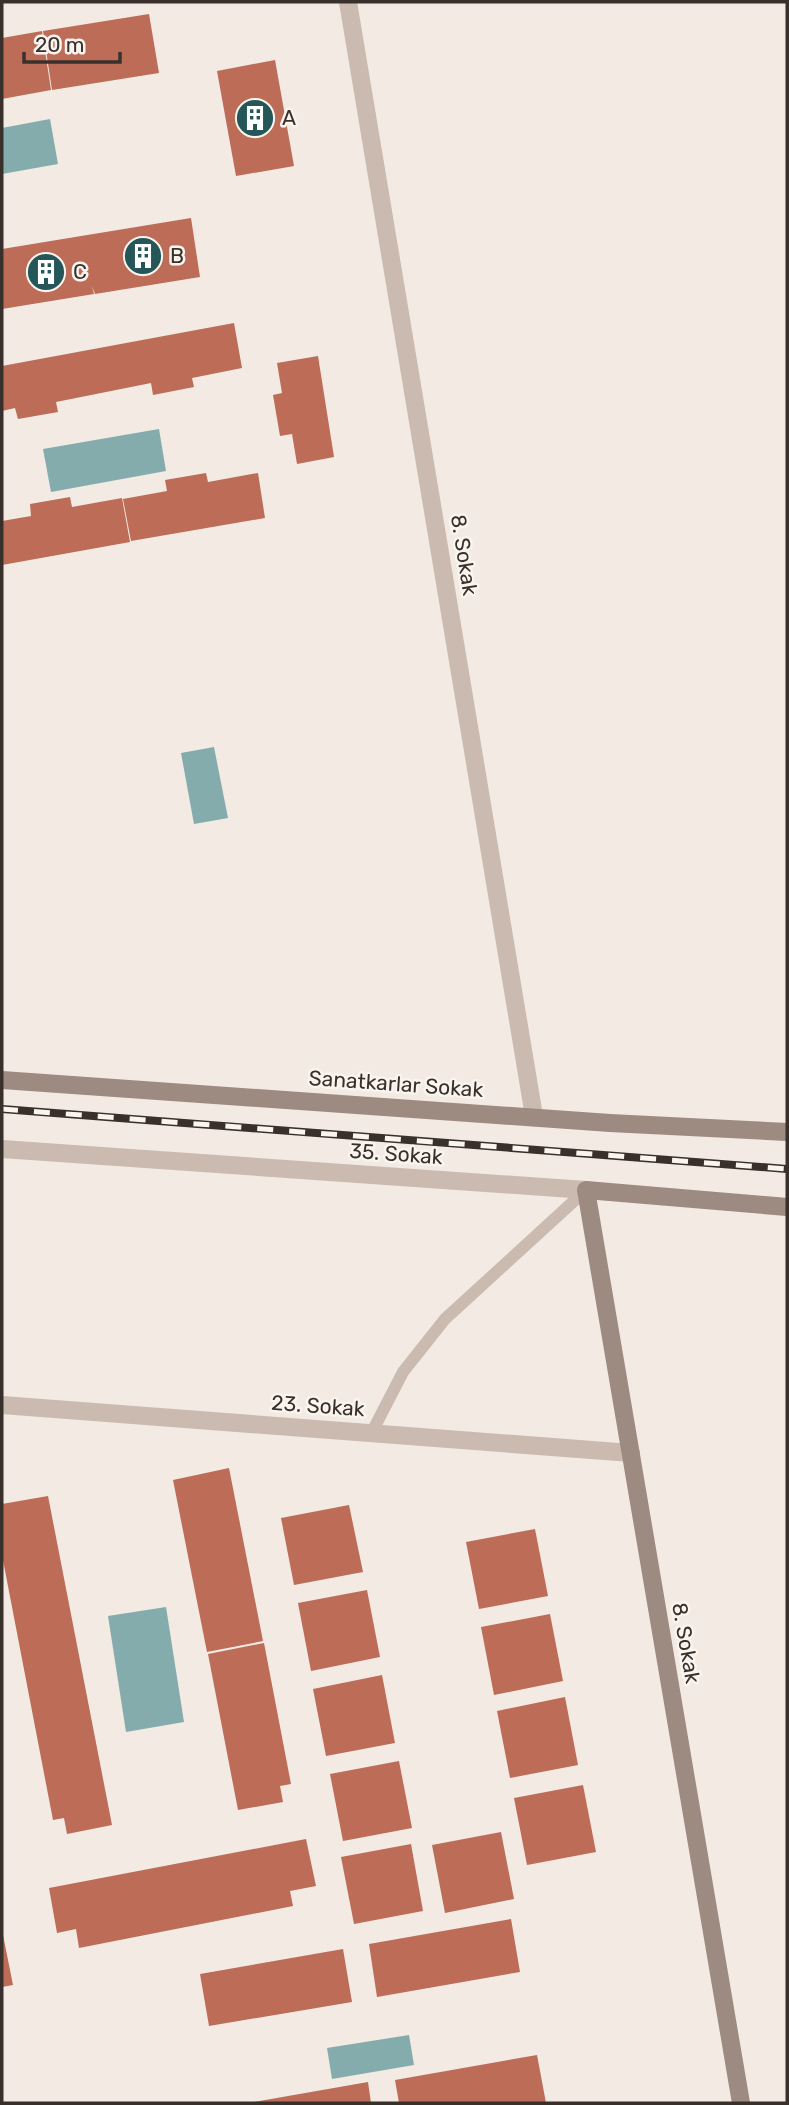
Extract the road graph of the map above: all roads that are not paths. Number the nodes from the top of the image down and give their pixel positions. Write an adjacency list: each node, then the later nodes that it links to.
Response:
1 (348, 2): 3 (street, 8. Sokak)
2 (2, 1080): 3 (street, Sanatkarlar Sokak)
3 (534, 1116): 4 (street, Sanatkarlar Sokak)
4 (787, 1132)
5 (2, 1149): 6 (street, 35. Sokak)
6 (586, 1190): 7 (street, 35. Sokak); 9 (lane); 10 (street, 8. Sokak)
7 (787, 1207)
8 (2, 1405): 9 (street, 23. Sokak)
9 (372, 1432): 10 (street, 23. Sokak)
10 (631, 1454): 11 (street, 8. Sokak)
11 (741, 2103)

